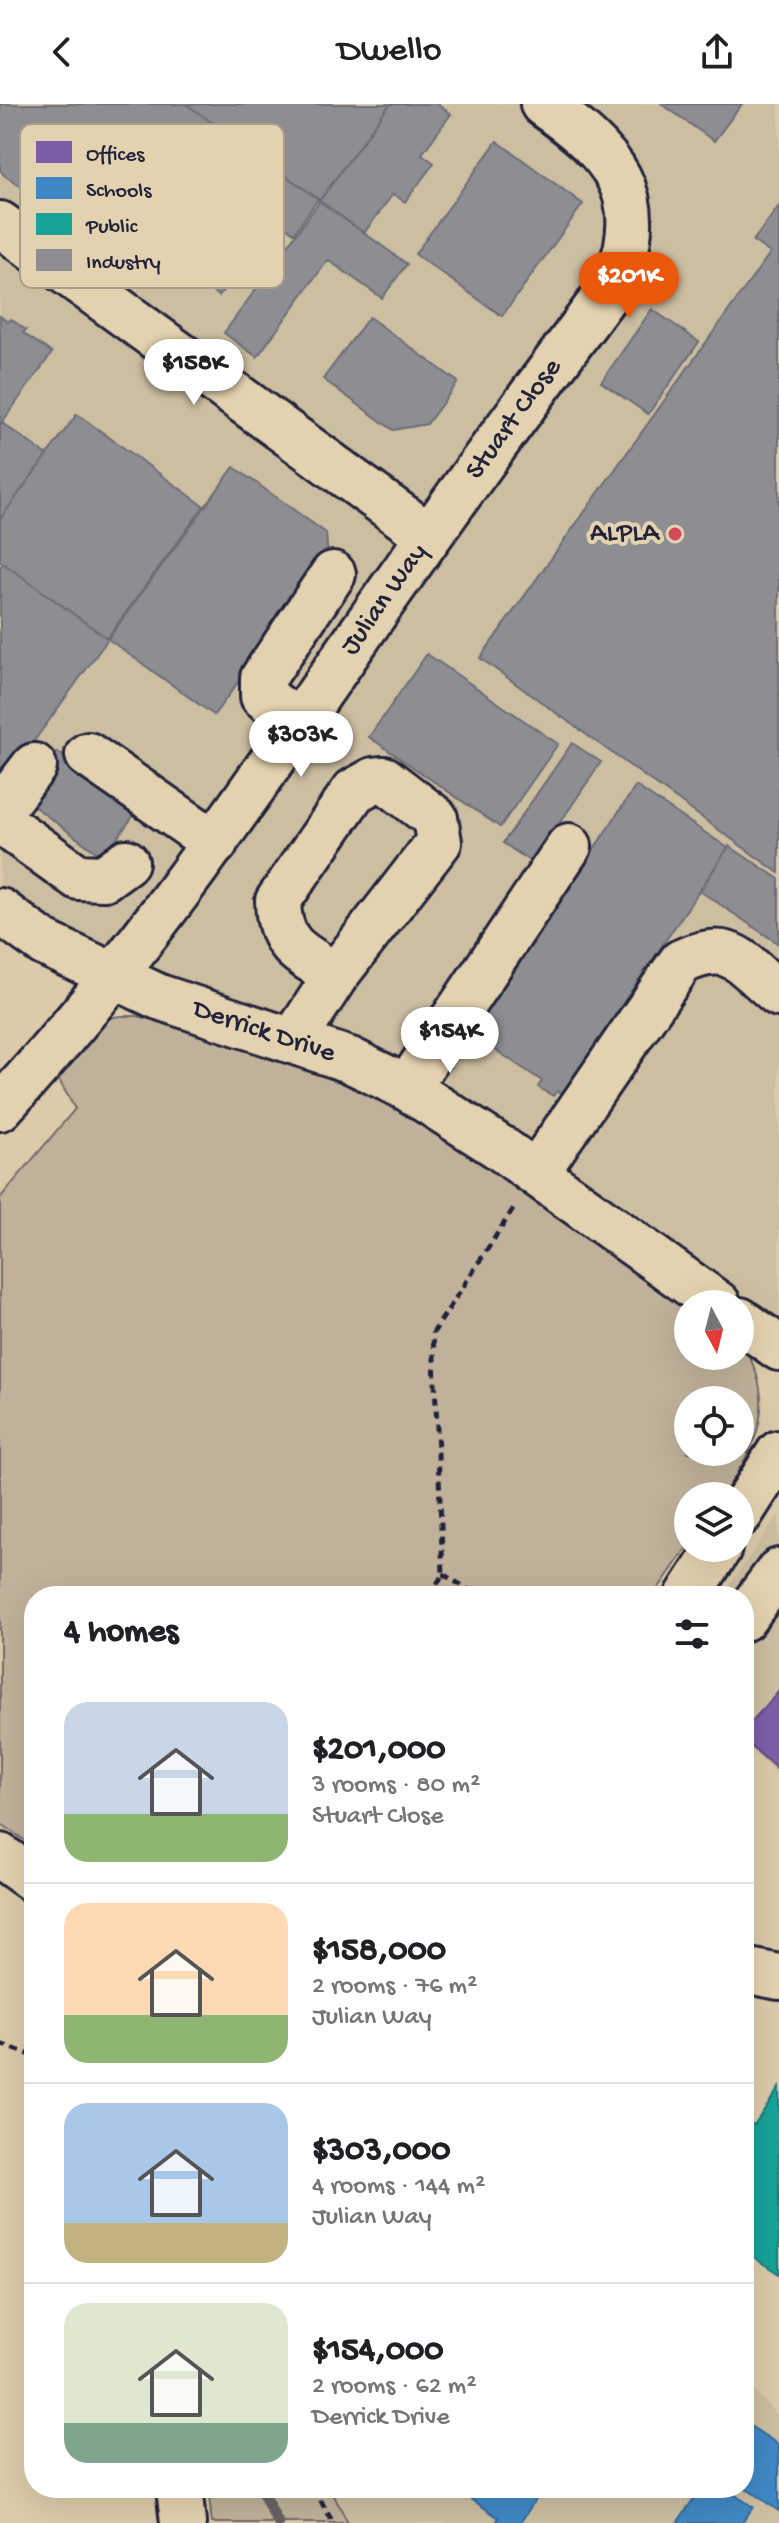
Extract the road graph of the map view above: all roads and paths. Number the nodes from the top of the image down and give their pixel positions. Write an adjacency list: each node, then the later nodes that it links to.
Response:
1 (543, 104): 5 (street, Stuart Close)
2 (0, 224): 3 (street, Julian Way)
3 (20, 239)
4 (88, 288): 5 (street, Julian Way)
5 (429, 536): 7 (street, Julian Way)
6 (333, 574): 7 (street)
7 (299, 723): 12 (street, Julian Way)
8 (88, 755): 12 (street)
9 (34, 766): 10 (street)
10 (0, 810)
11 (0, 821): 14 (street)
12 (215, 843): 16 (street, Julian Way)
13 (569, 846): 20 (street)
14 (126, 862)
15 (0, 911): 16 (street, Derrick Drive)
16 (111, 975): 19 (street, Derrick Drive); 21 (street, Julian Way)
17 (336, 975): 19 (street)
18 (779, 994): 22 (street)
19 (294, 1040): 20 (street, Derrick Drive)
20 (407, 1088): 22 (street, Derrick Drive)
21 (0, 1108)
22 (536, 1173): 23 (street, Derrick Drive); 29 (path)
23 (699, 1290)
24 (754, 1330): 25 (street)
25 (779, 1348)
26 (779, 1453): 27 (street)
27 (754, 1492)
28 (710, 1562): 32 (street)
29 (443, 1574): 30 (path); 31 (path)
30 (436, 1586)
31 (463, 1586)
32 (694, 1586)
33 (0, 1856): 34 (street)
34 (24, 1873)
35 (754, 1972): 36 (street)
36 (779, 1977)
37 (0, 2044): 38 (path)
38 (24, 2052)
39 (180, 2498): 41 (street)
40 (319, 2498): 42 (path)
41 (183, 2523)
42 (333, 2523)

